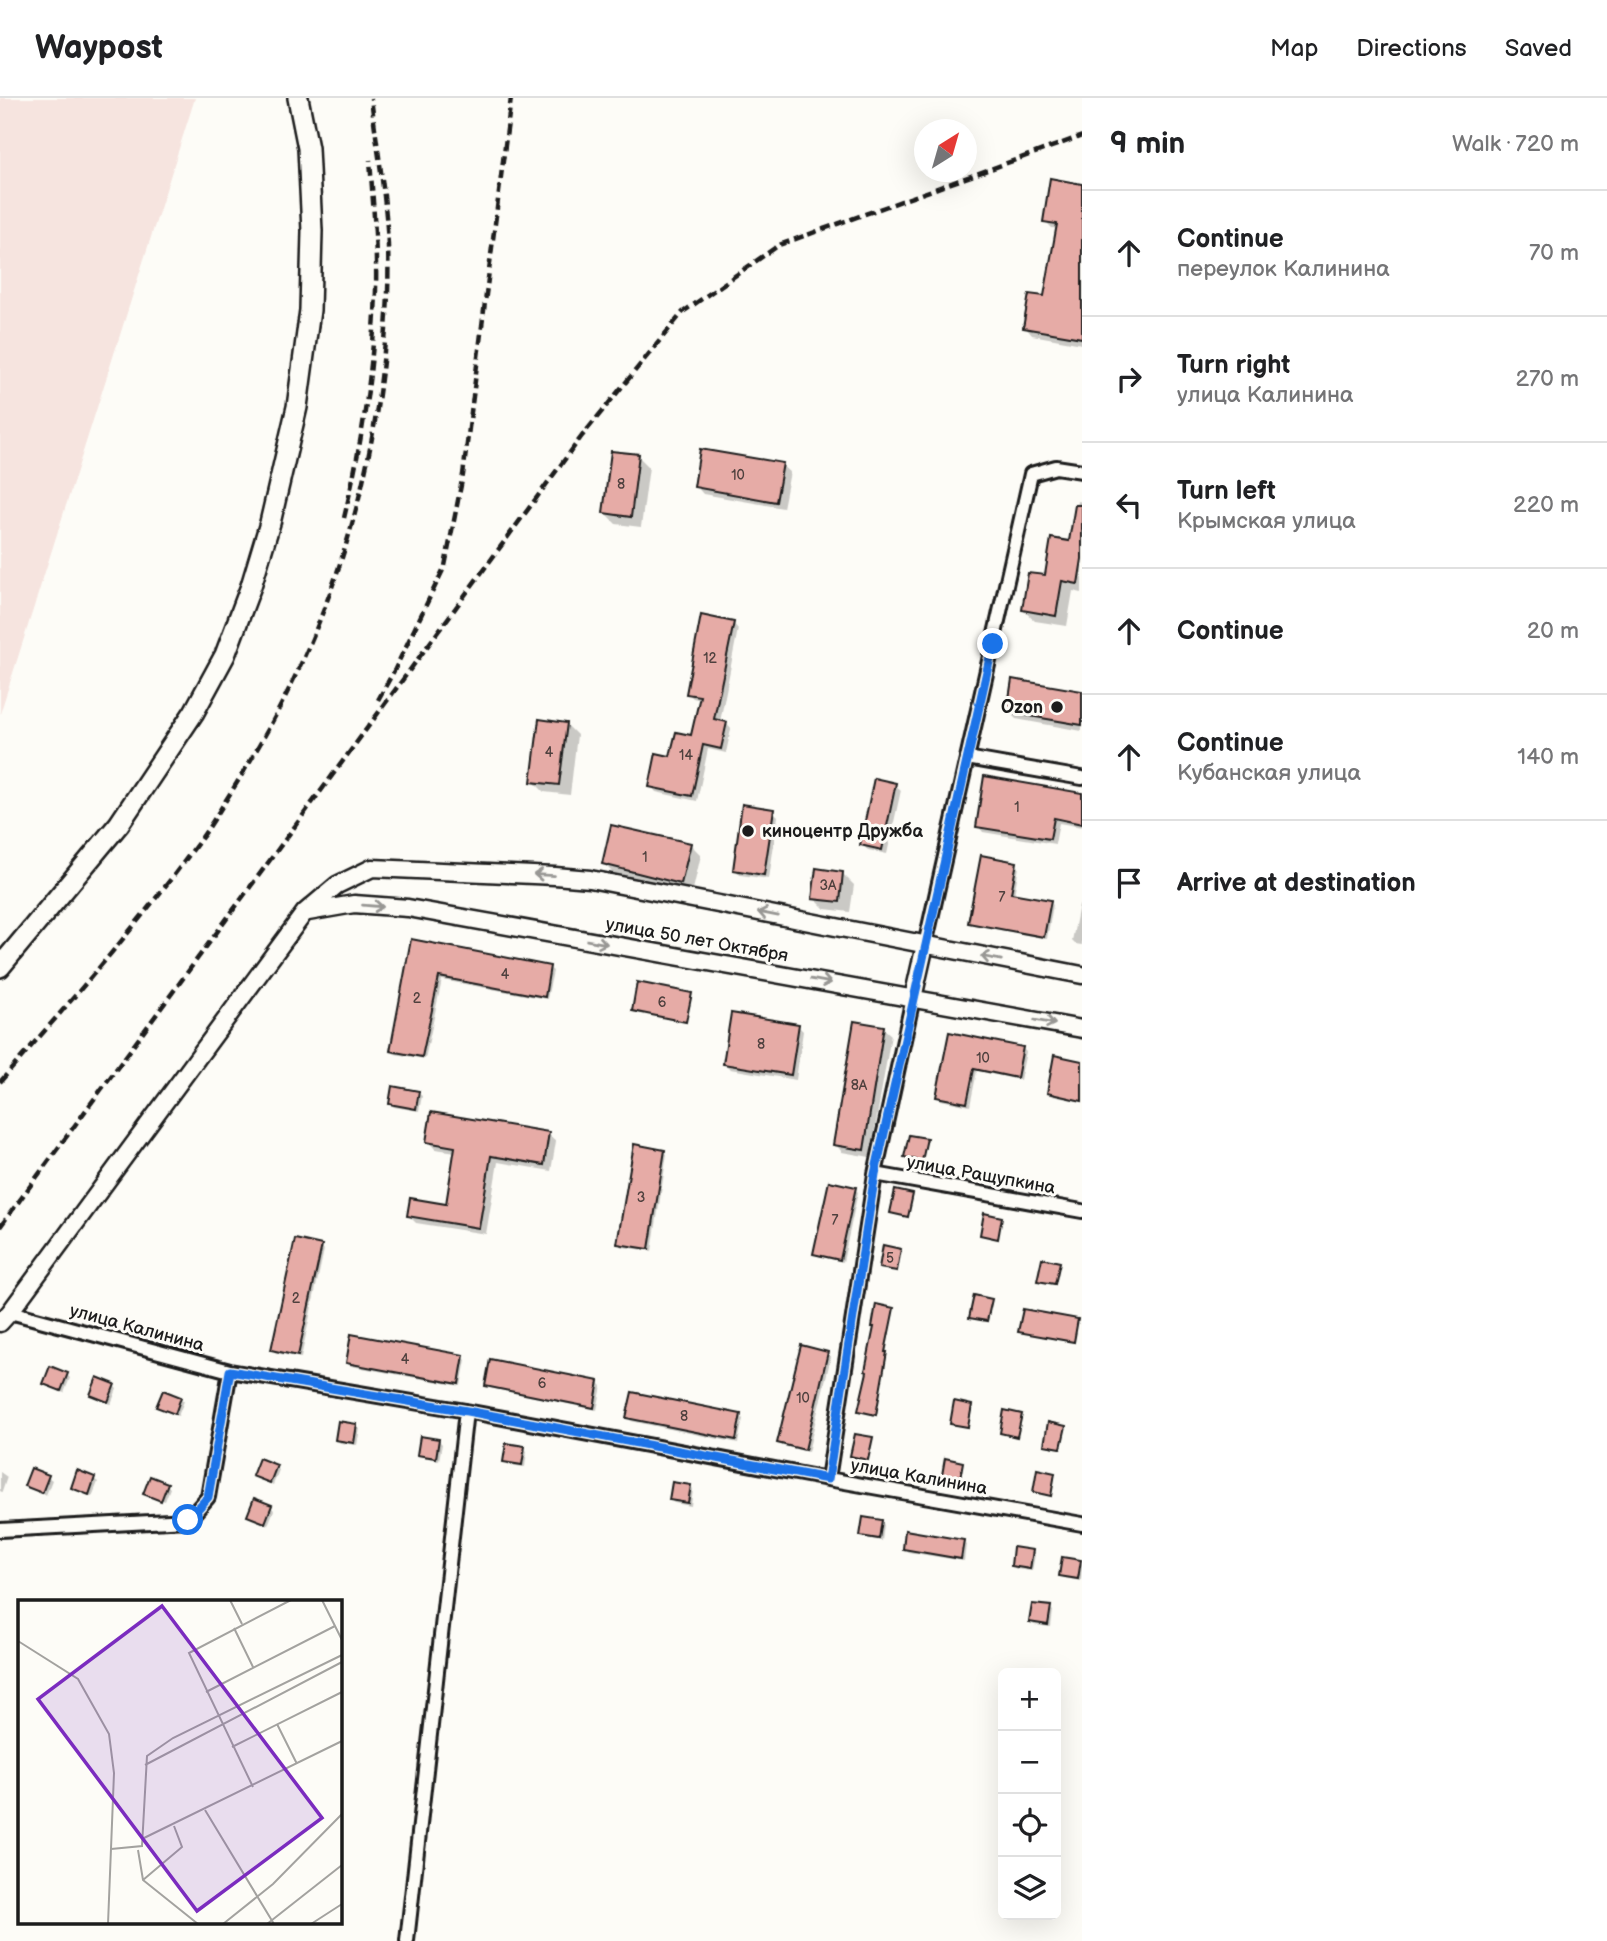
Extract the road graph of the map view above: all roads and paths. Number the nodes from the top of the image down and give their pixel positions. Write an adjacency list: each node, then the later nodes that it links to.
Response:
1 (298, 98): 7 (main road)
2 (1082, 471): 3 (street)
3 (967, 758): 4 (street); 6 (street)
4 (1082, 778)
5 (305, 912): 6 (street, one-way to 5); 9 (street, улица 50 лет Октября, one-way to 9); 13 (street)
6 (925, 945): 8 (street, one-way to 6); 9 (street)
7 (0, 967)
8 (1082, 975)
9 (913, 998): 10 (street, улица 50 лет Октября, one-way to 10); 11 (street)
10 (1082, 1029)
11 (875, 1174): 12 (street, улица Ращупкина); 16 (street)
12 (1082, 1211)
13 (5, 1317): 14 (street, улица Калинина)
14 (230, 1371): 15 (street, улица Калинина); 18 (street)
15 (467, 1411): 16 (street, улица Калинина); 19 (street)
16 (828, 1479): 17 (street, улица Калинина)
17 (1082, 1524)
18 (0, 1530)
19 (407, 1941)

